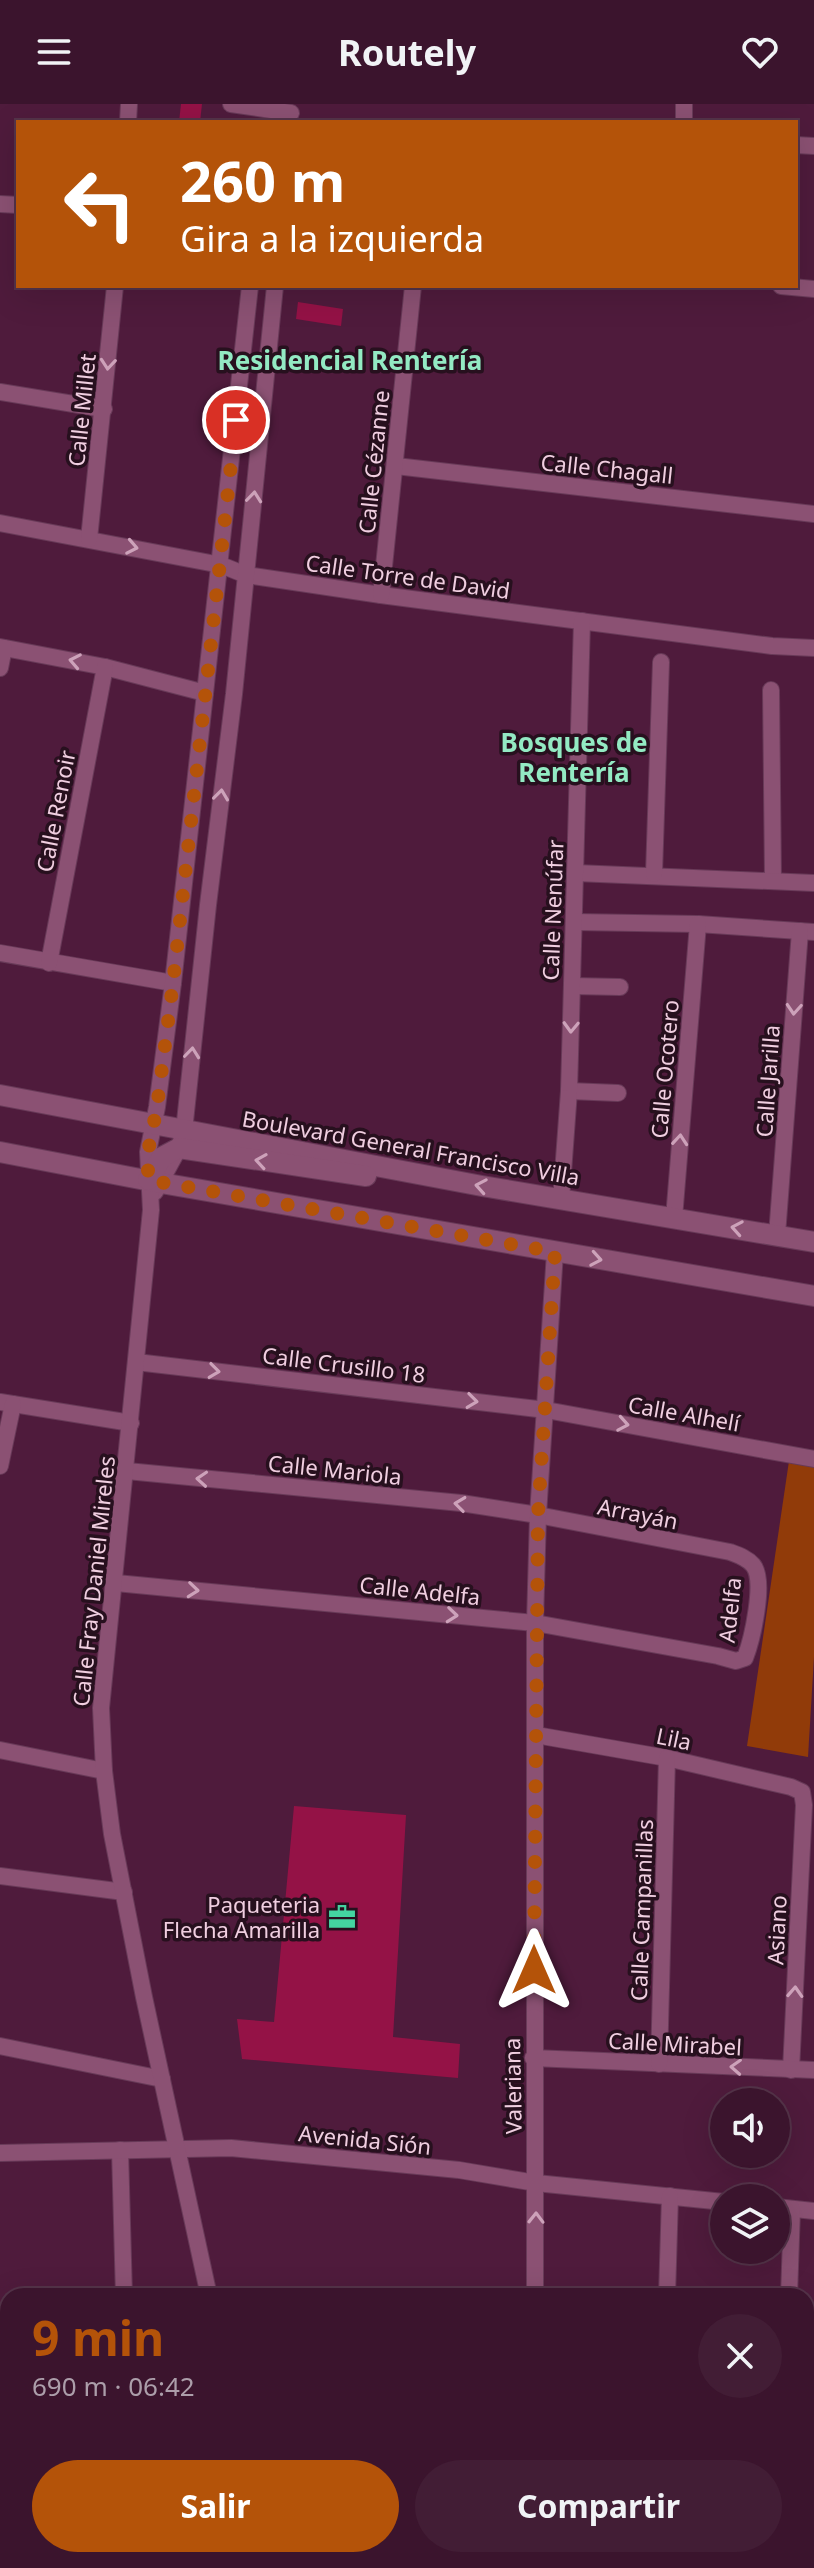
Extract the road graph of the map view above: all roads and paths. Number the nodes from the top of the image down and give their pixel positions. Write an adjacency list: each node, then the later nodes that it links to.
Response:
1 (231, 104): 3 (street)
2 (291, 113): 3 (street)
3 (268, 116)
4 (115, 288): 9 (street, Calle Millet, one-way to 9)
5 (250, 288): 14 (street, Calle Fray Daniel Mireles)
6 (275, 288): 15 (street, one-way to 6)
7 (413, 288): 10 (street, Calle Cézanne)
8 (0, 392): 9 (street)
9 (104, 409): 13 (street, Calle Millet)
10 (396, 466): 11 (street, Calle Chagall); 16 (street, Calle Cézanne)
11 (814, 514)
12 (0, 523): 13 (street, Calle Torre de David)
13 (89, 539): 14 (street, Calle Torre de David, one-way to 14)
14 (221, 565): 15 (street, Calle Torre de David); 24 (street, Calle Fray Daniel Mireles)
15 (246, 575): 16 (street, Calle Torre de David); 41 (street, one-way to 15)
16 (381, 595): 17 (street, Calle Torre de David)
17 (582, 621): 19 (street, Calle Torre de David); 25 (street, Calle Nenúfar)
18 (2, 648): 21 (street, one-way to 18); 22 (street)
19 (814, 648)
20 (661, 662): 26 (street)
21 (105, 667): 24 (street); 33 (street, Calle Renoir)
22 (0, 668)
23 (771, 690): 27 (street)
24 (205, 693): 34 (street, Calle Fray Daniel Mireles)
25 (576, 873): 26 (street); 29 (street, Calle Nenúfar)
26 (654, 874): 27 (street)
27 (773, 881): 28 (street)
28 (814, 883)
29 (574, 922): 30 (street); 35 (street, Calle Nenúfar)
30 (698, 924): 31 (street); 45 (street, Calle Ocotero, one-way to 30)
31 (807, 931): 46 (street, Calle Jarilla, one-way to 46)
32 (0, 953): 33 (street)
33 (49, 963): 34 (street)
34 (173, 983): 40 (street, Calle Fray Daniel Mireles)
35 (572, 986): 36 (street); 37 (street, Calle Nenúfar, one-way to 37)
36 (620, 987)
37 (569, 1091): 38 (street); 44 (street, Calle Nenúfar)
38 (618, 1093)
39 (0, 1095): 40 (main road, Boulevard General Francisco Villa)
40 (153, 1126): 41 (main road, Boulevard General Francisco Villa); 43 (street, Calle Fray Daniel Mireles)
41 (181, 1139): 43 (main road); 44 (main road, Boulevard General Francisco Villa, one-way to 41)
42 (0, 1152): 43 (main road)
43 (154, 1186): 48 (main road); 50 (street, Calle Fray Daniel Mireles)
44 (561, 1200): 45 (main road, Boulevard General Francisco Villa)
45 (674, 1218): 46 (main road, Boulevard General Francisco Villa, one-way to 45)
46 (777, 1235): 47 (main road, Boulevard General Francisco Villa)
47 (814, 1242)
48 (555, 1252): 49 (main road, one-way to 49); 52 (street, Valeriana)
49 (814, 1296)
50 (136, 1362): 52 (street, Calle Crusillo 18, one-way to 52); 53 (street, Calle Fray Daniel Mireles)
51 (6, 1403): 53 (street); 55 (street)
52 (546, 1410): 54 (street, Calle Alhelí, one-way to 54); 57 (street, Valeriana)
53 (131, 1423): 56 (street, Calle Fray Daniel Mireles)
54 (814, 1459)
55 (0, 1466)
56 (127, 1471): 57 (street, Calle Mariola, one-way to 56); 59 (street, Calle Fray Daniel Mireles)
57 (538, 1515): 58 (street, Arrayán); 60 (street, Valeriana)
58 (730, 1552): 61 (street, Adelfa)
59 (116, 1583): 60 (street, Calle Adelfa, one-way to 60); 65 (street, Calle Fray Daniel Mireles)
60 (535, 1623): 61 (street, Calle Adelfa); 62 (street, Valeriana)
61 (718, 1656)
62 (536, 1735): 64 (street, Lila); 70 (street, Valeriana)
63 (0, 1750): 65 (street)
64 (667, 1758): 66 (street, Lila); 71 (street, Calle Campanillas)
65 (104, 1771): 68 (street, Calle Fray Daniel Mireles)
66 (802, 1792): 72 (street, Asiano, one-way to 66)
67 (0, 1876): 68 (street)
68 (124, 1892): 74 (street, Calle Fray Daniel Mireles)
69 (0, 2046): 74 (street)
70 (533, 2058): 71 (street, Calle Mirabel); 78 (street, Valeriana)
71 (659, 2064): 72 (street, Calle Mirabel, one-way to 71)
72 (791, 2070): 73 (street, Calle Mirabel)
73 (814, 2070)
74 (162, 2079): 75 (street, Calle Fray Daniel Mireles)
75 (177, 2149): 76 (street, Avenida Sión); 78 (street, Avenida Sión); 85 (street, Calle Fray Daniel Mireles)
76 (120, 2150): 77 (street, Avenida Sión); 84 (street)
77 (0, 2153)
78 (536, 2183): 79 (street, Avenida Sión); 86 (street, Valeriana, one-way to 78)
79 (670, 2196): 80 (street, Avenida Sión); 87 (street)
80 (710, 2200)
81 (790, 2209): 82 (street)
82 (814, 2211)
83 (787, 2264): 88 (street)
84 (124, 2288)
85 (207, 2288)
86 (535, 2288)
87 (667, 2288)
88 (789, 2288)

